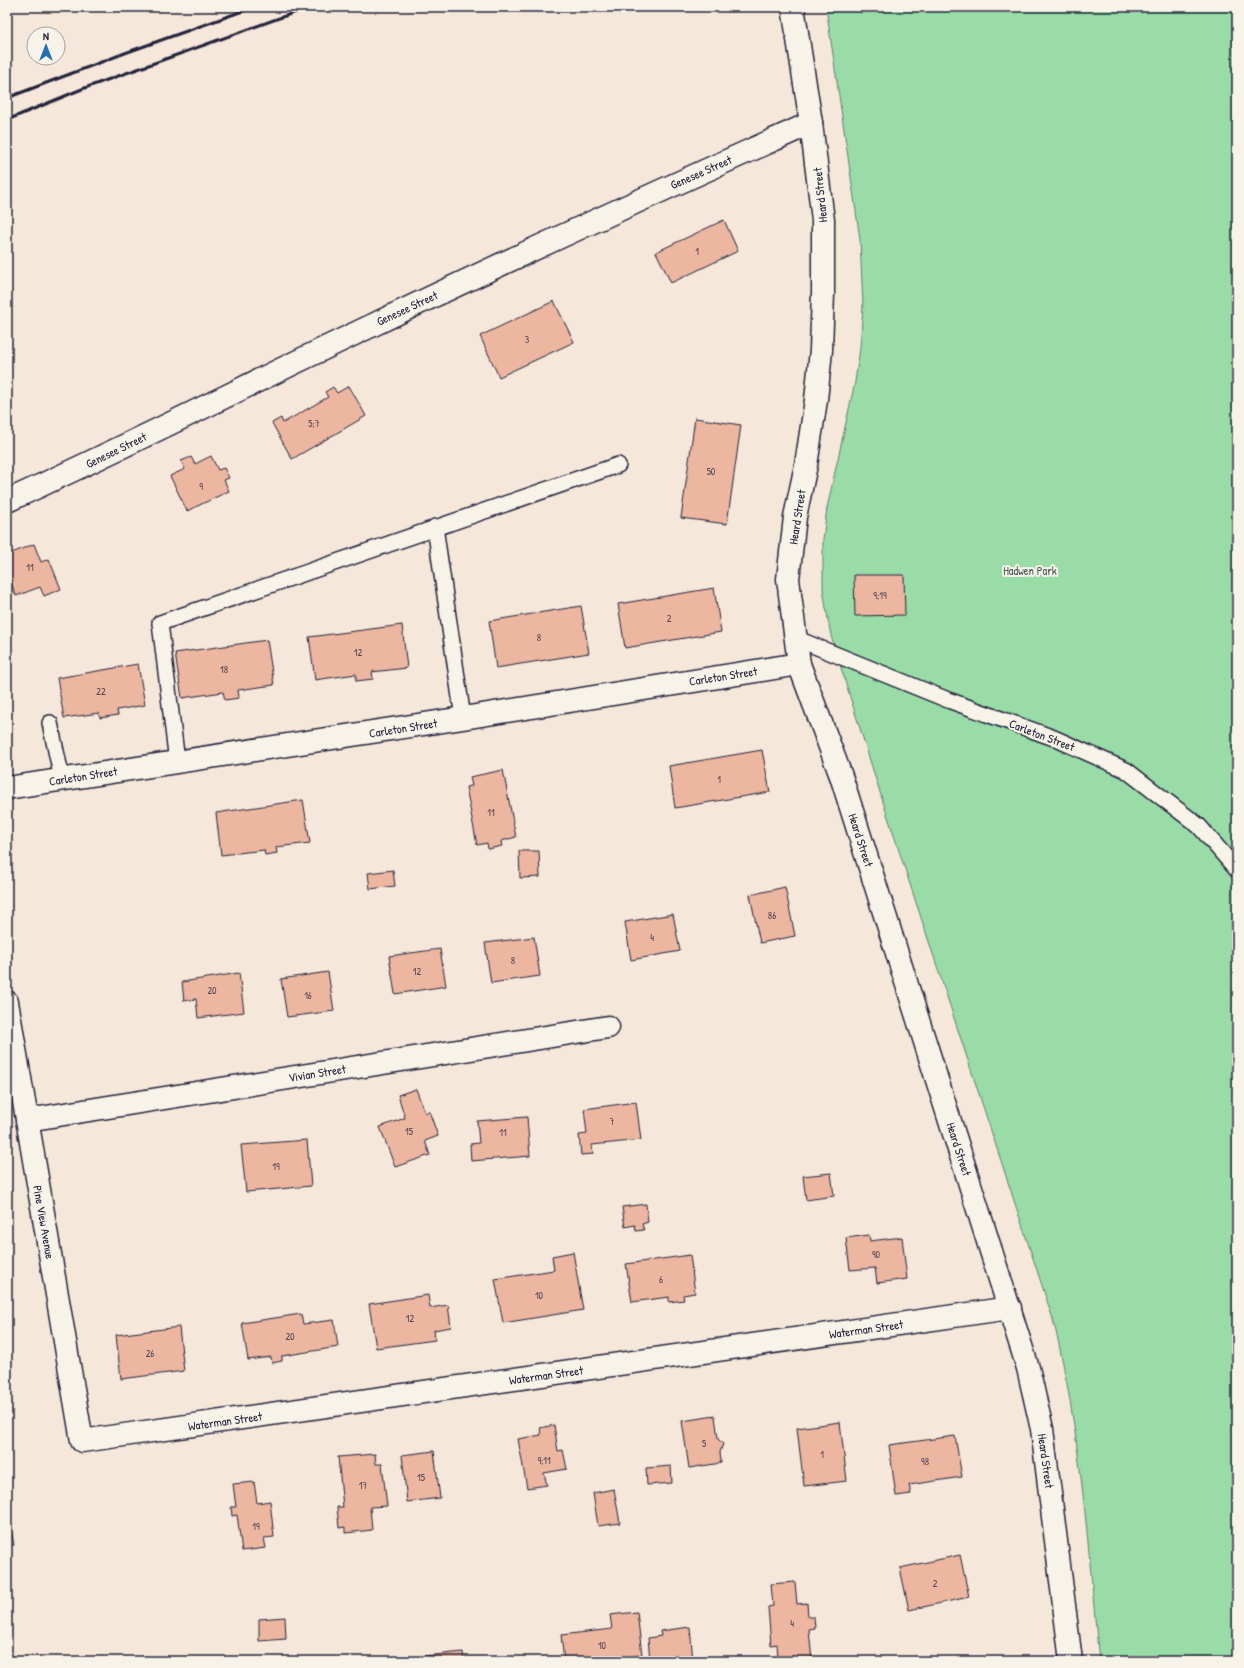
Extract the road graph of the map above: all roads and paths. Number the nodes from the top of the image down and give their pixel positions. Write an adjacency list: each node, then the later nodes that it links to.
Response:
1 (793, 7): 2 (street, Heard Street)
2 (811, 123): 4 (street, Genesee Street); 6 (street, Heard Street)
3 (618, 465): 5 (lane)
4 (7, 501)
5 (436, 528): 8 (lane); 10 (lane)
6 (795, 638): 7 (street, Heard Street); 13 (lane, Carleton Street)
7 (799, 664): 8 (street, Carleton Street); 17 (street, Heard Street)
8 (463, 718): 10 (street, Carleton Street)
9 (50, 723): 11 (lane)
10 (177, 762): 11 (street, Carleton Street)
11 (62, 779): 12 (street, Carleton Street)
12 (7, 788)
13 (1237, 870)
14 (7, 1002): 16 (street, Pine View Avenue)
15 (608, 1027): 16 (street, Vivian Street)
16 (27, 1120): 18 (street, Pine View Avenue)
17 (1010, 1308): 18 (street, Waterman Street); 19 (street, Heard Street)
18 (82, 1441)
19 (1069, 1661)

